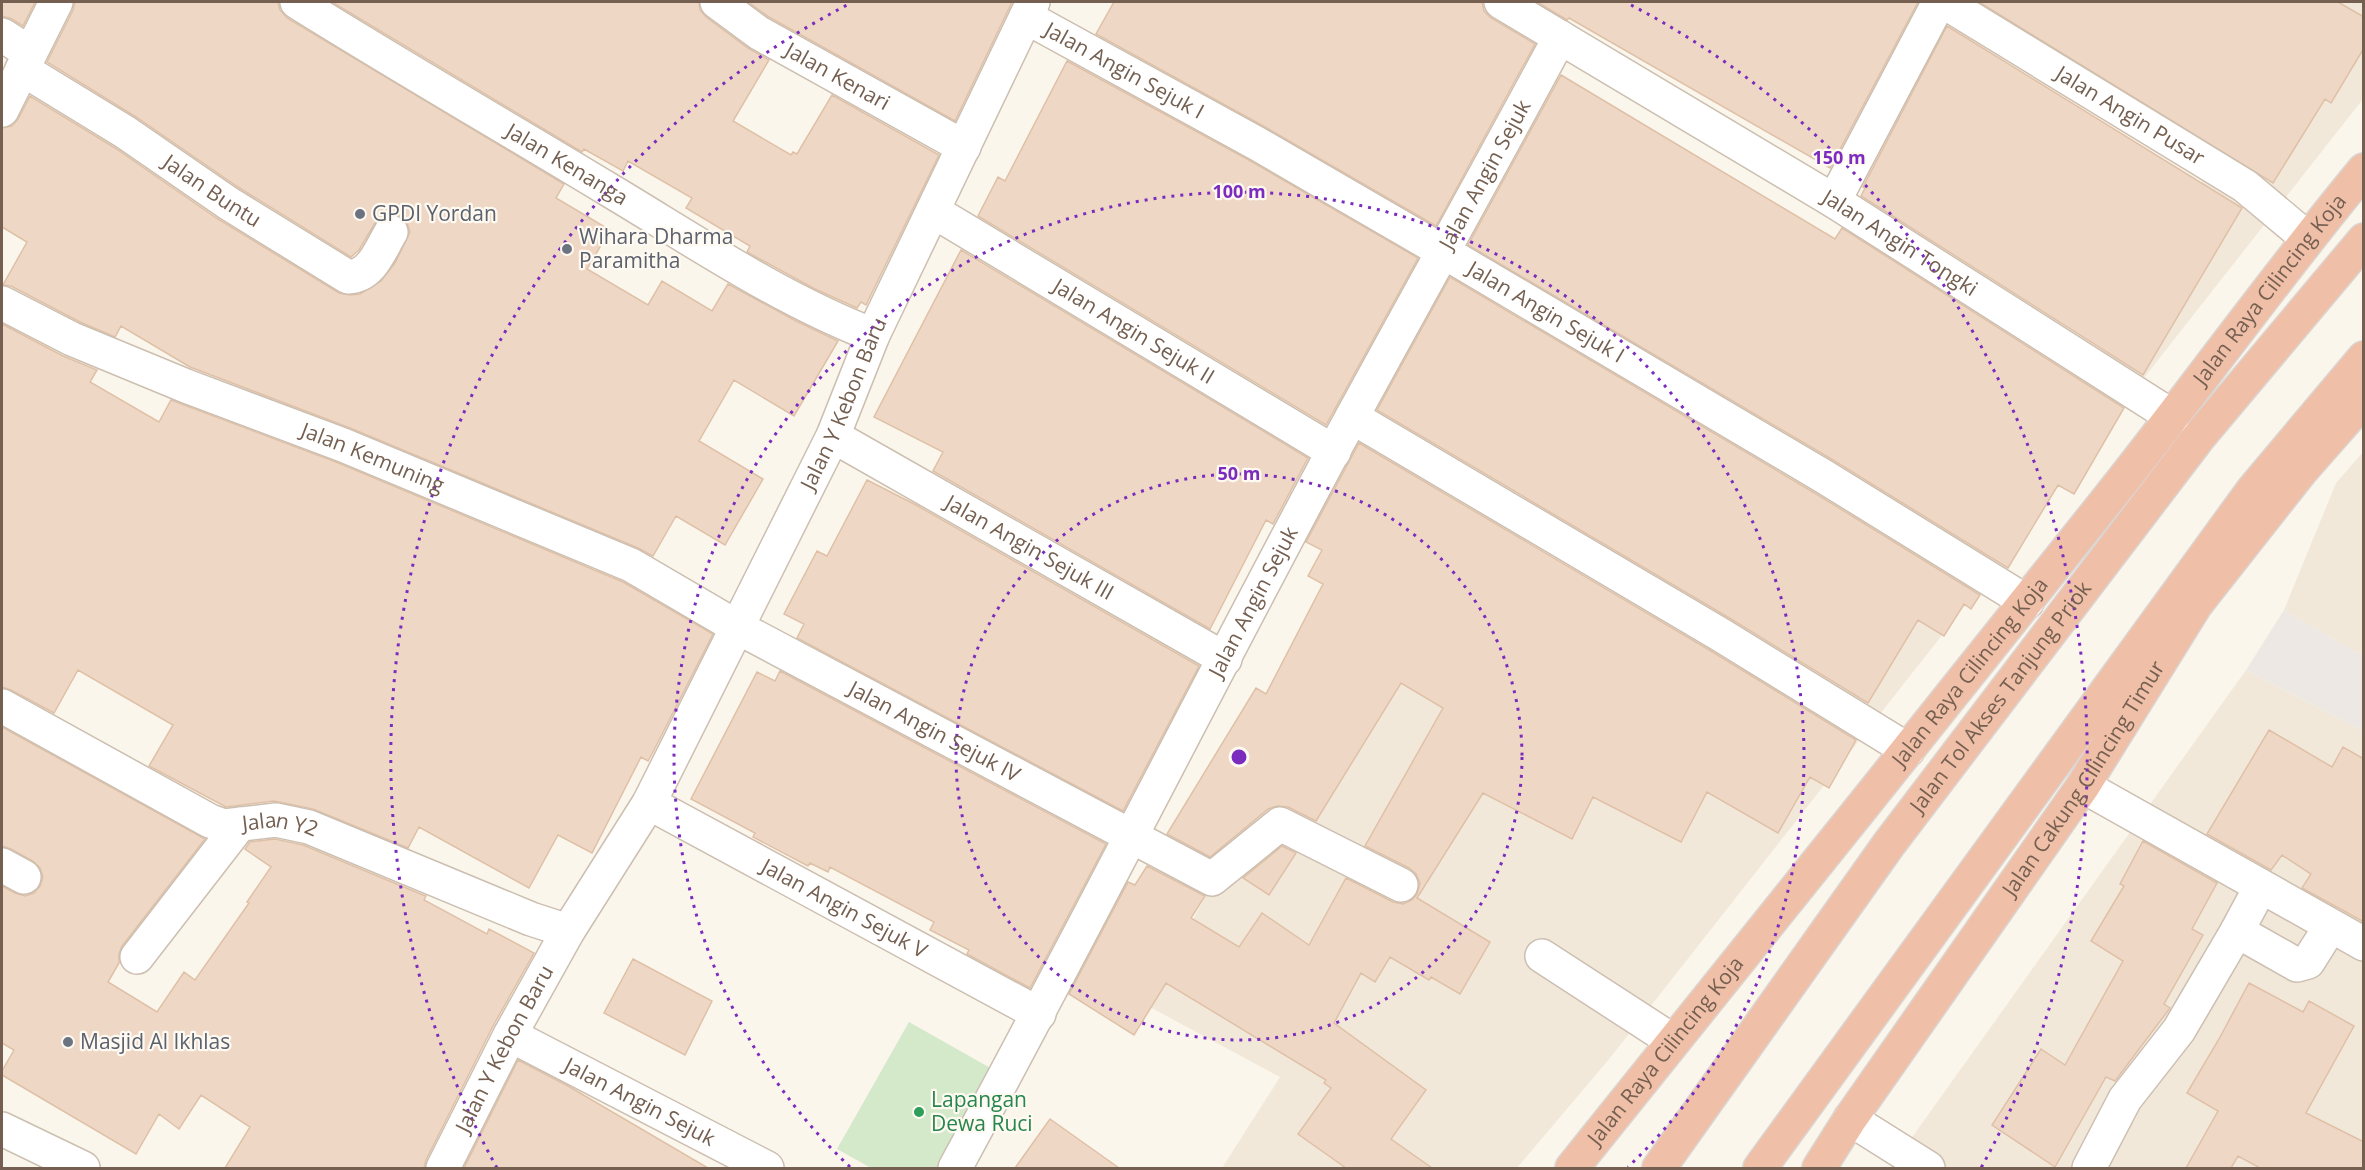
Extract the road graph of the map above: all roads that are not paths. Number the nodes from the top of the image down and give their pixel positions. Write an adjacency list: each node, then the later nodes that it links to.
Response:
1 (56, 2): 10 (street)
2 (297, 2): 21 (street, Jalan Kenanga)
3 (717, 2): 12 (street, Jalan Kenari)
4 (1501, 2): 9 (street, Jalan Angin Tongki)
5 (1939, 2): 14 (street)
6 (1944, 2): 17 (street, Jalan Angin Pusar)
7 (1030, 9): 12 (street, Jalan Y Kebon Baru); 19 (street, Jalan Angin Sejuk I)
8 (2, 35): 10 (street, Jalan Buntu)
9 (1560, 37): 14 (street, Jalan Angin Tongki); 19 (street, Jalan Angin Sejuk)
10 (26, 61): 11 (street); 16 (street, Jalan Buntu)
11 (2, 110)
12 (964, 147): 15 (street, Jalan Y Kebon Baru)
13 (2364, 170): 17 (highway, Jalan Raya Cilincing Koja)
14 (1834, 201): 25 (street, Jalan Angin Tongki)
15 (933, 212): 21 (street, Jalan Y Kebon Baru); 27 (street, Jalan Angin Sejuk II)
16 (391, 232)
17 (2307, 238): 25 (highway, Jalan Raya Cilincing Koja)
18 (2364, 240): 55 (highway, Jalan Tol Akses Tanjung Priok)
19 (1444, 252): 24 (street, Jalan Angin Sejuk); 28 (street, Jalan Angin Sejuk I)
20 (2, 303): 29 (street, Jalan Kemuning)
21 (873, 334): 26 (street, Jalan Y Kebon Baru)
22 (2364, 358): 56 (highway)
23 (2364, 399): 33 (highway, Jalan Cakung Cilincing Timur)
24 (1352, 417): 27 (street, Jalan Angin Sejuk); 32 (street)
25 (2173, 417): 28 (highway, Jalan Raya Cilincing Koja)
26 (833, 436): 29 (street, Jalan Y Kebon Baru); 30 (street, Jalan Angin Sejuk III)
27 (1334, 452): 30 (street, Jalan Angin Sejuk)
28 (2027, 602): 32 (highway, Jalan Raya Cilincing Koja)
29 (737, 627): 34 (street, Jalan Y Kebon Baru); 36 (street, Jalan Angin Sejuk IV)
30 (1225, 659): 36 (street, Jalan Angin Sejuk)
31 (2, 706): 35 (street, Jalan Y2)
32 (1908, 750): 47 (highway, Jalan Raya Cilincing Koja)
33 (2083, 786): 38 (street); 48 (highway, Jalan Cakung Cilincing Timur)
34 (649, 802): 40 (street, Jalan Y Kebon Baru); 45 (street, Jalan Angin Sejuk V)
35 (240, 824): 40 (street, Jalan Y2); 44 (street)
36 (1131, 836): 37 (street, Jalan Angin Sejuk IV); 45 (street, Jalan Angin Sejuk)
37 (1401, 885)
38 (2260, 888): 39 (street); 41 (street)
39 (2330, 927): 41 (street); 42 (street)
40 (567, 931): 46 (street, Jalan Y Kebon Baru)
41 (2237, 931): 59 (street)
42 (2364, 945)
43 (1542, 956): 47 (street)
44 (137, 957)
45 (1039, 1014): 53 (street, Jalan Angin Sejuk)
46 (510, 1035): 51 (street, Jalan Y Kebon Baru); 52 (street, Jalan Angin Sejuk)
47 (1673, 1041): 54 (highway, Jalan Raya Cilincing Koja)
48 (1850, 1119): 57 (highway, Jalan Cakung Cilincing Timur); 58 (street)
49 (2, 1129): 50 (street)
50 (83, 1168)
51 (443, 1168)
52 (767, 1168)
53 (955, 1168)
54 (1572, 1168)
55 (1659, 1168)
56 (1760, 1168)
57 (1819, 1168)
58 (1928, 1168)
59 (2089, 1168)

